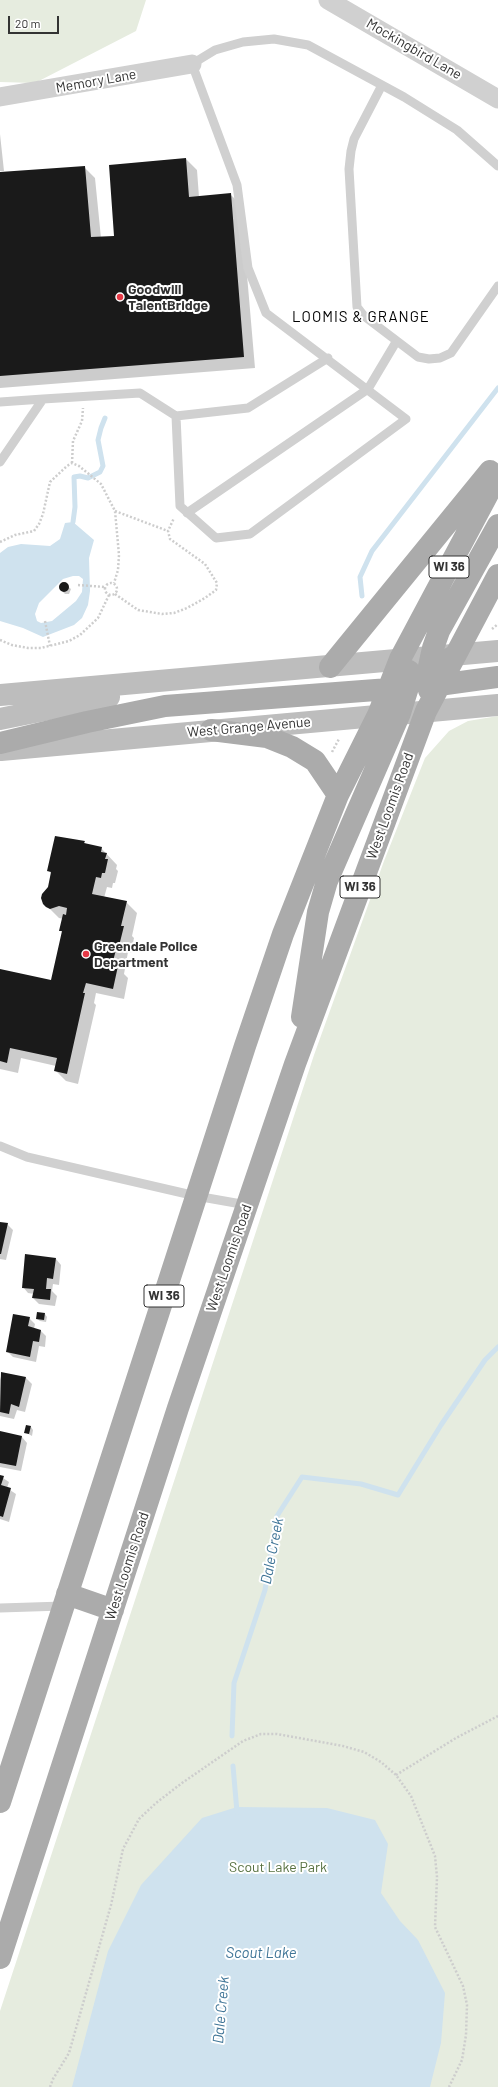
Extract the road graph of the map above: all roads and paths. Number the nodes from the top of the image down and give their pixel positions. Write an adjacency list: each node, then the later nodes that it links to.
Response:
1 (335, 2): 5 (street, Mockingbird Lane)
2 (192, 64): 3 (lane); 4 (street, Memory Lane); 9 (lane)
3 (382, 85): 6 (lane); 8 (lane)
4 (0, 97)
5 (498, 99)
6 (498, 166)
7 (498, 286): 8 (lane)
8 (396, 342): 10 (lane)
9 (328, 358): 10 (lane); 14 (lane)
10 (368, 389): 19 (lane); 19 (lane)
11 (82, 396): 12 (lane); 14 (lane); 17 (path)
12 (43, 399): 13 (lane); 16 (lane)
13 (0, 402)
14 (176, 416): 19 (lane)
15 (498, 461): 38 (main road)
16 (0, 462)
17 (72, 463): 20 (path); 23 (path)
18 (498, 475): 37 (main road, West Loomis Road / WI 36)
19 (183, 510): 22 (path)
20 (115, 511): 22 (path); 25 (path)
21 (498, 525): 41 (main road)
22 (168, 531): 28 (path)
23 (0, 542)
24 (498, 575): 36 (main road, West Loomis Road / WI 36)
25 (114, 583): 27 (path); 28 (path)
26 (78, 585): 27 (path)
27 (105, 587): 29 (path)
28 (115, 594): 29 (path)
29 (109, 595): 34 (path)
30 (46, 621): 34 (path)
31 (498, 624): 32 (path)
32 (491, 629)
33 (0, 640): 34 (path)
34 (50, 646)
35 (498, 651): 36 (street)
36 (454, 655): 41 (street); 41 (main road, West Loomis Road / WI 36)
37 (400, 659): 38 (street); 41 (main road, West Loomis Road / WI 36); 41 (street)
38 (330, 667): 40 (street)
39 (498, 677): 41 (main road)
40 (186, 679): 42 (street); 45 (street)
41 (417, 689): 43 (street); 44 (main road, West Loomis Road / WI 36); 48 (main road); 52 (main road, West Loomis Road / WI 36); 52 (main road)
42 (0, 695)
43 (498, 705)
44 (378, 715): 46 (street, West Grange Avenue); 51 (main road, West Loomis Road / WI 36)
45 (0, 719)
46 (211, 730): 49 (street, West Grange Avenue); 51 (main road)
47 (341, 734): 50 (path)
48 (0, 743)
49 (0, 750)
50 (331, 754)
51 (338, 795): 54 (main road, West Loomis Road / WI 36)
52 (295, 1064): 55 (main road, West Loomis Road / WI 36)
53 (0, 1146): 54 (lane)
54 (196, 1196): 55 (lane); 56 (main road, West Loomis Road / WI 36)
55 (247, 1205): 58 (main road, West Loomis Road / WI 36)
56 (65, 1600): 57 (lane); 58 (main road); 61 (main road, West Loomis Road / WI 36)
57 (0, 1608)
58 (113, 1610): 62 (main road, West Loomis Road / WI 36)
59 (498, 1716): 60 (path)
60 (396, 1775): 63 (path); 64 (path)
61 (0, 1802)
62 (0, 1958)
63 (50, 2087)
64 (449, 2087)

